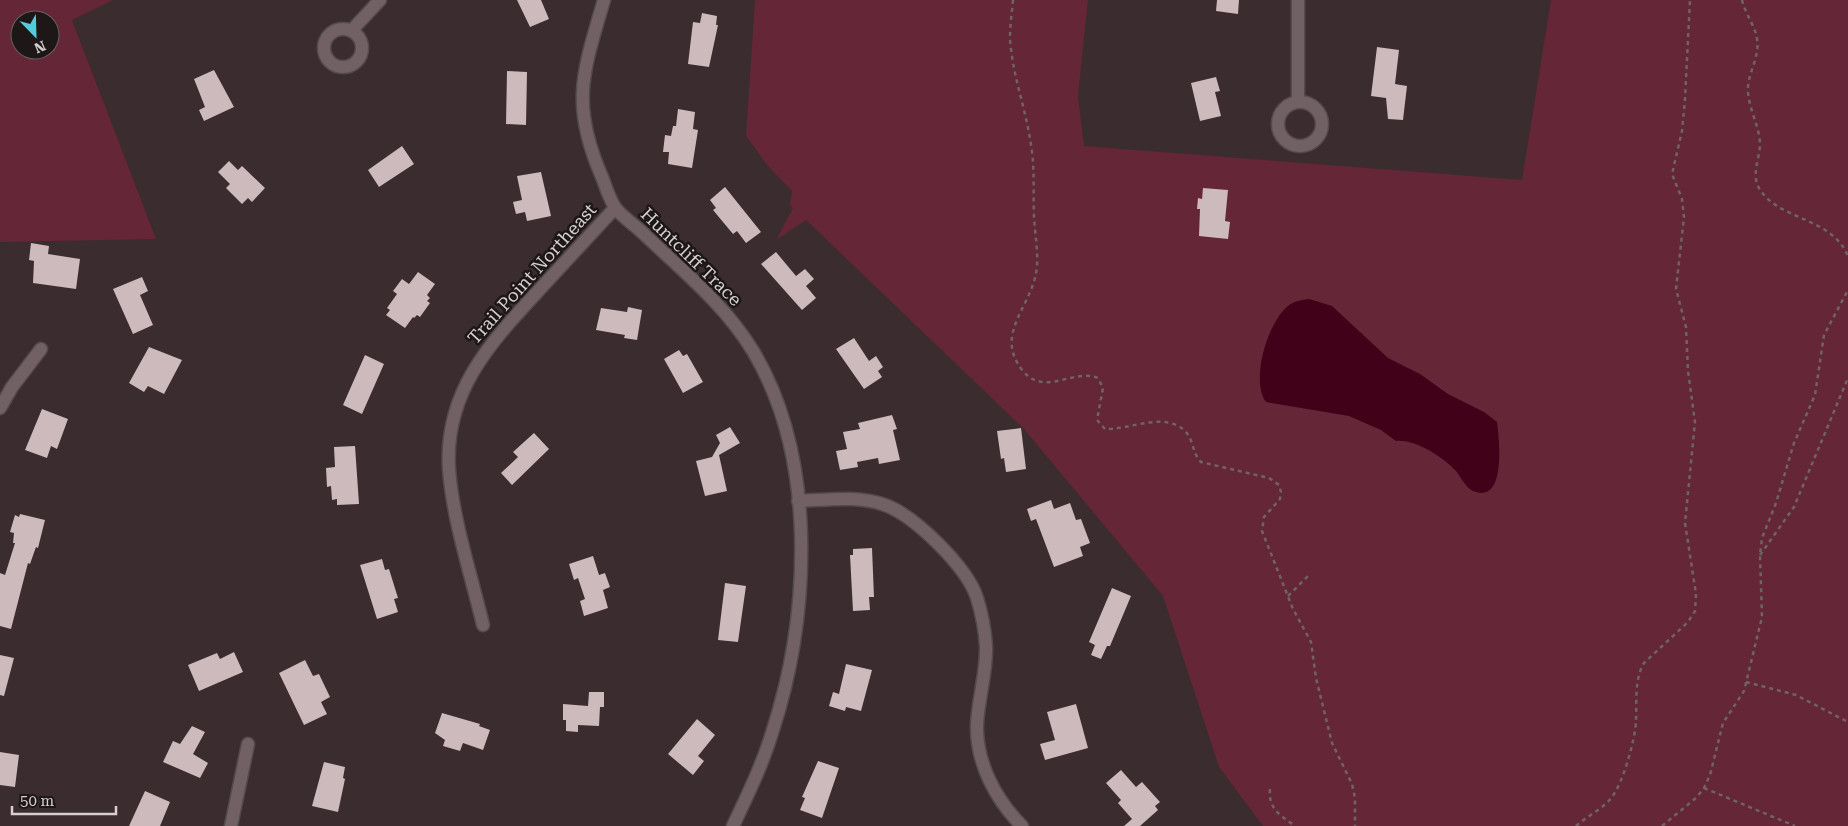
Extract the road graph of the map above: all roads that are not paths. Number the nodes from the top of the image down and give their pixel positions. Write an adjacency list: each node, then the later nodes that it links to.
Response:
1 (380, 0): 4 (street)
2 (604, 0): 6 (street, Huntcliff Trace)
3 (1298, 0): 5 (street)
4 (352, 30)
5 (1298, 102)
6 (615, 208): 9 (street, Huntcliff Trace); 10 (street, Trail Point Northeast)
7 (41, 349): 8 (street)
8 (0, 408)
9 (798, 500): 13 (street, Huntcliff Trace); 14 (street)
10 (483, 625)
11 (248, 744): 12 (street)
12 (231, 826)
13 (733, 826)
14 (1022, 826)

